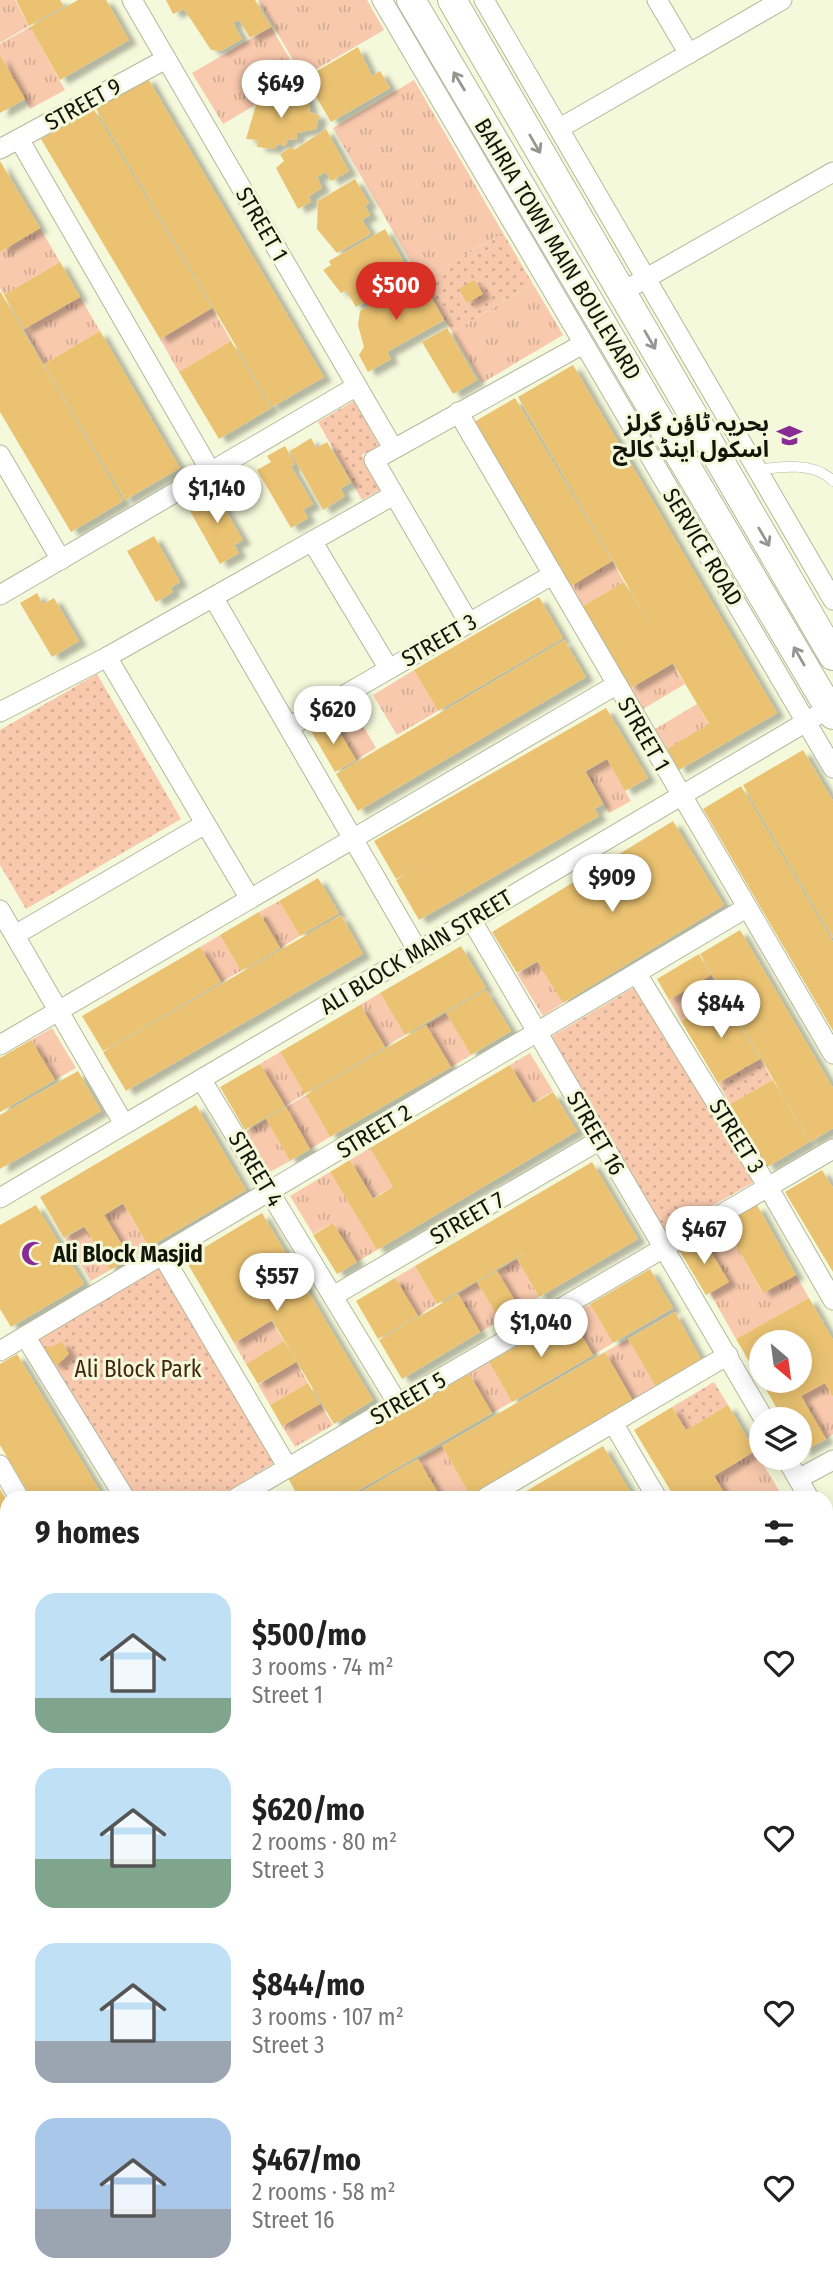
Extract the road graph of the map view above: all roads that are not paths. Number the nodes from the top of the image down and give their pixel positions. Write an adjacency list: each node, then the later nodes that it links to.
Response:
1 (132, 0): 9 (street, STREET 1)
2 (382, 0): 17 (street, SERVICE ROAD)
3 (411, 0): 16 (main road, BAHRIA TOWN MAIN BOULEVARD, one-way to 3)
4 (452, 0): 15 (main road, BAHRIA TOWN MAIN BOULEVARD, one-way to 15)
5 (484, 0): 10 (street)
6 (657, 0): 8 (street)
7 (782, 0): 8 (street)
8 (689, 54): 10 (street)
9 (166, 59): 11 (street, STREET 9); 18 (street, STREET 1)
10 (560, 128): 14 (street)
11 (19, 139): 12 (street, STREET 9); 23 (street)
12 (0, 149)
13 (833, 172): 14 (street)
14 (647, 278): 15 (street); 22 (street)
15 (622, 292): 33 (main road, BAHRIA TOWN MAIN BOULEVARD, one-way to 33)
16 (600, 318): 17 (street); 38 (main road, BAHRIA TOWN MAIN BOULEVARD, one-way to 16)
17 (579, 338): 19 (street); 38 (street, SERVICE ROAD)
18 (357, 386): 20 (street, STREET 1); 23 (street)
19 (458, 412): 20 (street); 28 (street, STREET 1)
20 (393, 448): 25 (street)
21 (0, 455): 27 (street)
22 (758, 470): 24 (lane); 30 (street)
23 (211, 472): 27 (street)
24 (833, 481)
25 (392, 496): 26 (street); 32 (street)
26 (313, 541): 31 (street); 35 (street)
27 (61, 560): 29 (street)
28 (552, 575): 32 (street, STREET 3); 36 (street, STREET 1)
29 (0, 595)
30 (832, 595)
31 (213, 597): 34 (street); 39 (street)
32 (468, 623): 35 (street, STREET 3)
33 (833, 656)
34 (107, 657): 37 (street); 42 (street)
35 (389, 668): 39 (street, STREET 3)
36 (616, 685): 41 (street, STREET 1); 43 (street)
37 (0, 712)
38 (825, 713): 40 (street, SERVICE ROAD); 41 (street, ALI BLOCK MAIN STREET)
39 (289, 727): 43 (street)
40 (833, 768)
41 (680, 796): 45 (street, STREET 1); 47 (street, ALI BLOCK MAIN STREET)
42 (205, 824): 44 (street); 48 (street)
43 (354, 839): 44 (street); 49 (street)
44 (250, 899): 51 (street)
45 (746, 908): 50 (street, STREET 2); 54 (street, STREET 1)
46 (0, 910): 48 (street)
47 (471, 919): 49 (street, ALI BLOCK MAIN STREET); 52 (street, STREET 16)
48 (15, 935): 51 (street)
49 (418, 951): 55 (street, ALI BLOCK MAIN STREET)
50 (637, 974): 52 (street, STREET 2); 59 (street, STREET 3)
51 (59, 1010): 53 (street); 56 (street)
52 (538, 1032): 57 (street, STREET 16); 60 (street, STREET 2)
53 (0, 1045)
54 (833, 1054)
55 (201, 1079): 56 (street, ALI BLOCK MAIN STREET); 60 (street, STREET 4)
56 (124, 1124): 61 (street, ALI BLOCK MAIN STREET)
57 (600, 1140): 62 (street, STREET 16); 64 (street, STREET 7)
58 (833, 1149): 59 (street, STREET 5)
59 (768, 1187): 62 (street, STREET 5); 65 (street, STREET 3)
60 (270, 1193): 63 (street, STREET 2); 64 (street, STREET 4)
61 (0, 1198)
62 (663, 1248): 68 (street, STREET 16); 69 (street, STREET 5)
63 (163, 1256): 66 (street, STREET 2); 74 (street)
64 (333, 1296): 69 (street, STREET 4)
65 (833, 1300)
66 (25, 1336): 67 (street, STREET 2); 78 (street)
67 (0, 1350)
68 (728, 1355): 70 (street, STREET 16); 71 (street)
69 (398, 1404): 74 (street, STREET 5)
70 (757, 1407)
71 (613, 1423): 80 (street); 81 (street)
72 (833, 1460): 76 (street)
73 (0, 1465): 77 (street)
74 (288, 1468): 79 (street, STREET 5)
75 (793, 1470): 76 (street)
76 (798, 1479): 82 (street)
77 (15, 1491)
78 (121, 1491)
79 (248, 1491)
80 (503, 1491)
81 (653, 1491)
82 (805, 1491)

